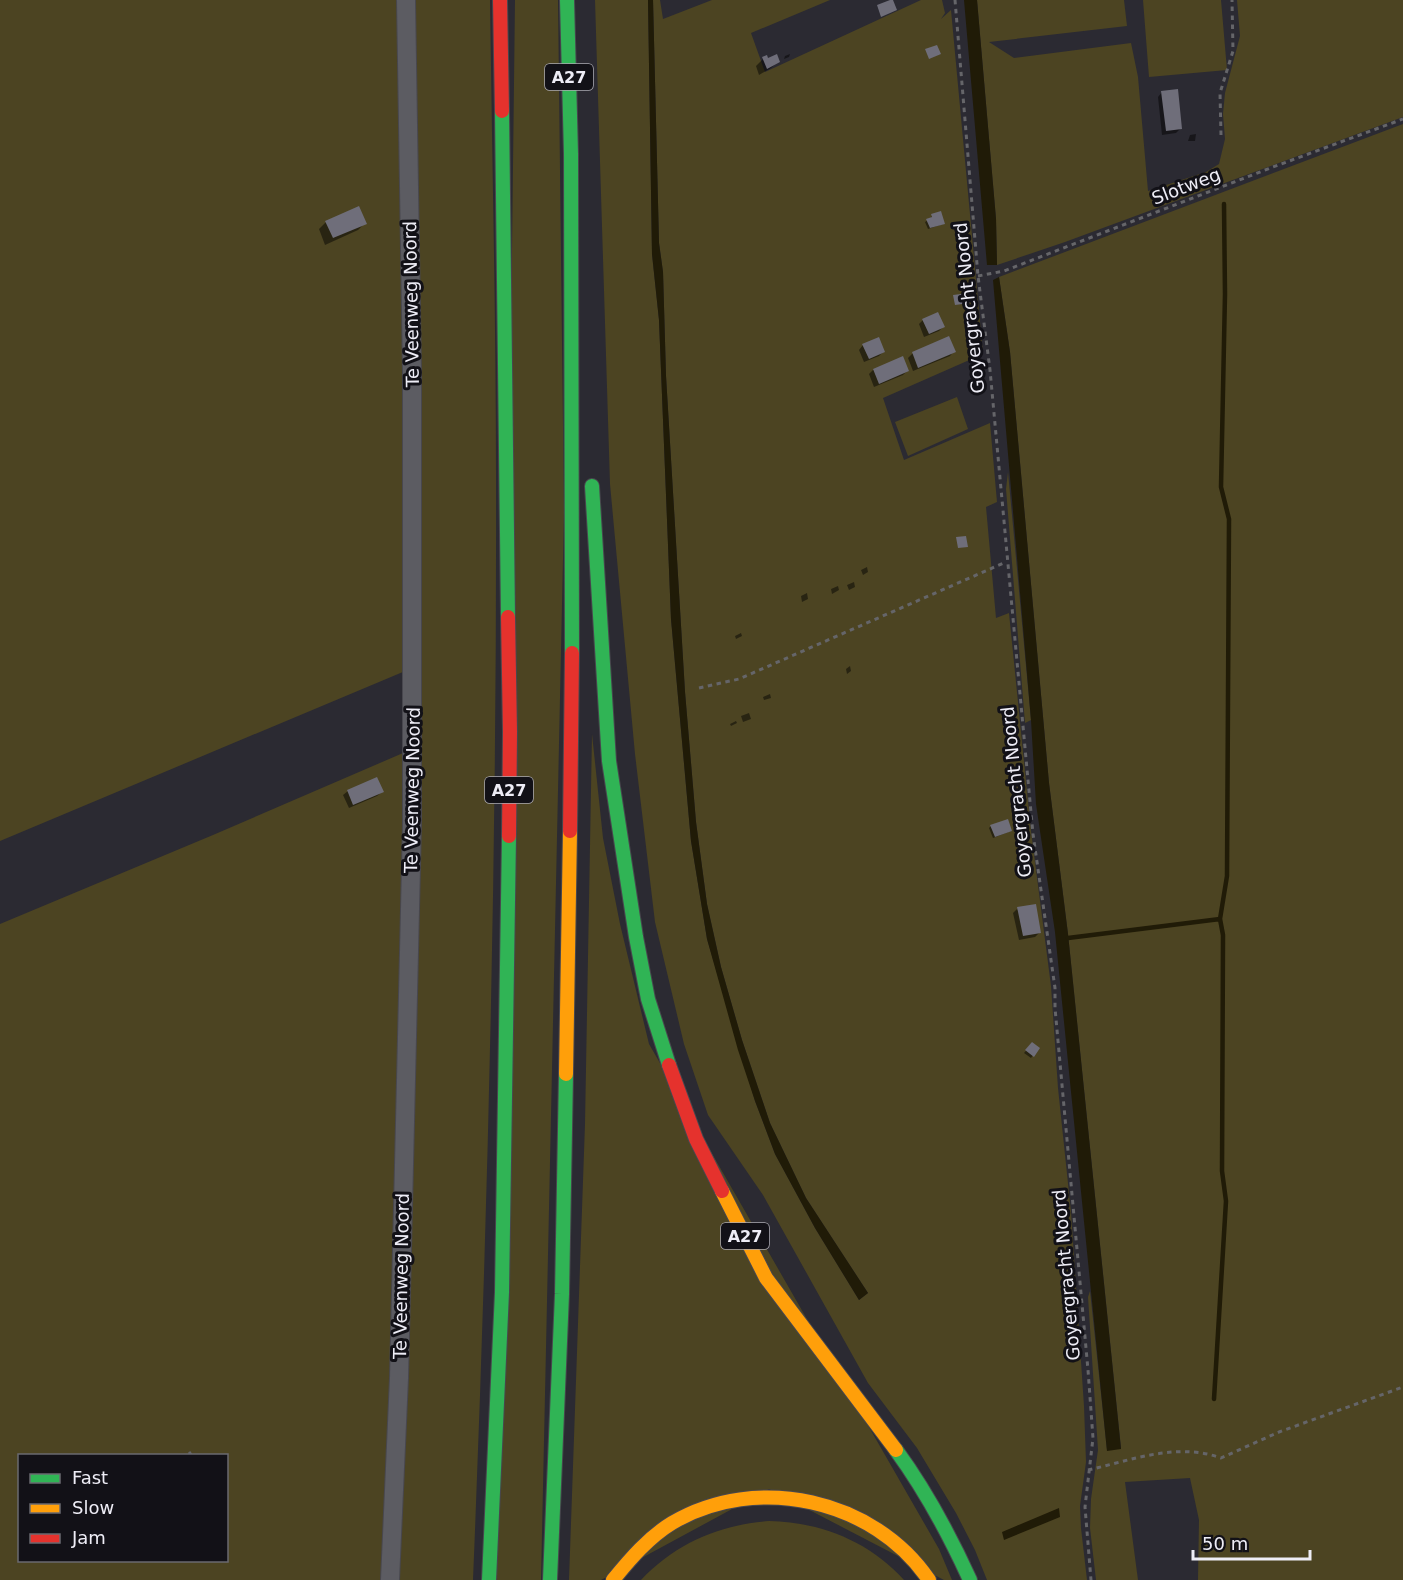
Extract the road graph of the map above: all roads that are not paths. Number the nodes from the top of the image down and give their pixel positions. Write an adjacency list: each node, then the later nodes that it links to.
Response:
1 (406, 0): 7 (street, Te Veenweg Noord)
2 (501, 0): 8 (highway, A27)
3 (567, 0): 4 (highway, A27)
4 (571, 154): 5 (highway, A27); 9 (highway, A27)
5 (586, 391)
6 (591, 474): 12 (highway, A27)
7 (390, 1580)
8 (489, 1580)
9 (550, 1580)
10 (613, 1580): 11 (highway)
11 (929, 1580)
12 (970, 1580)

